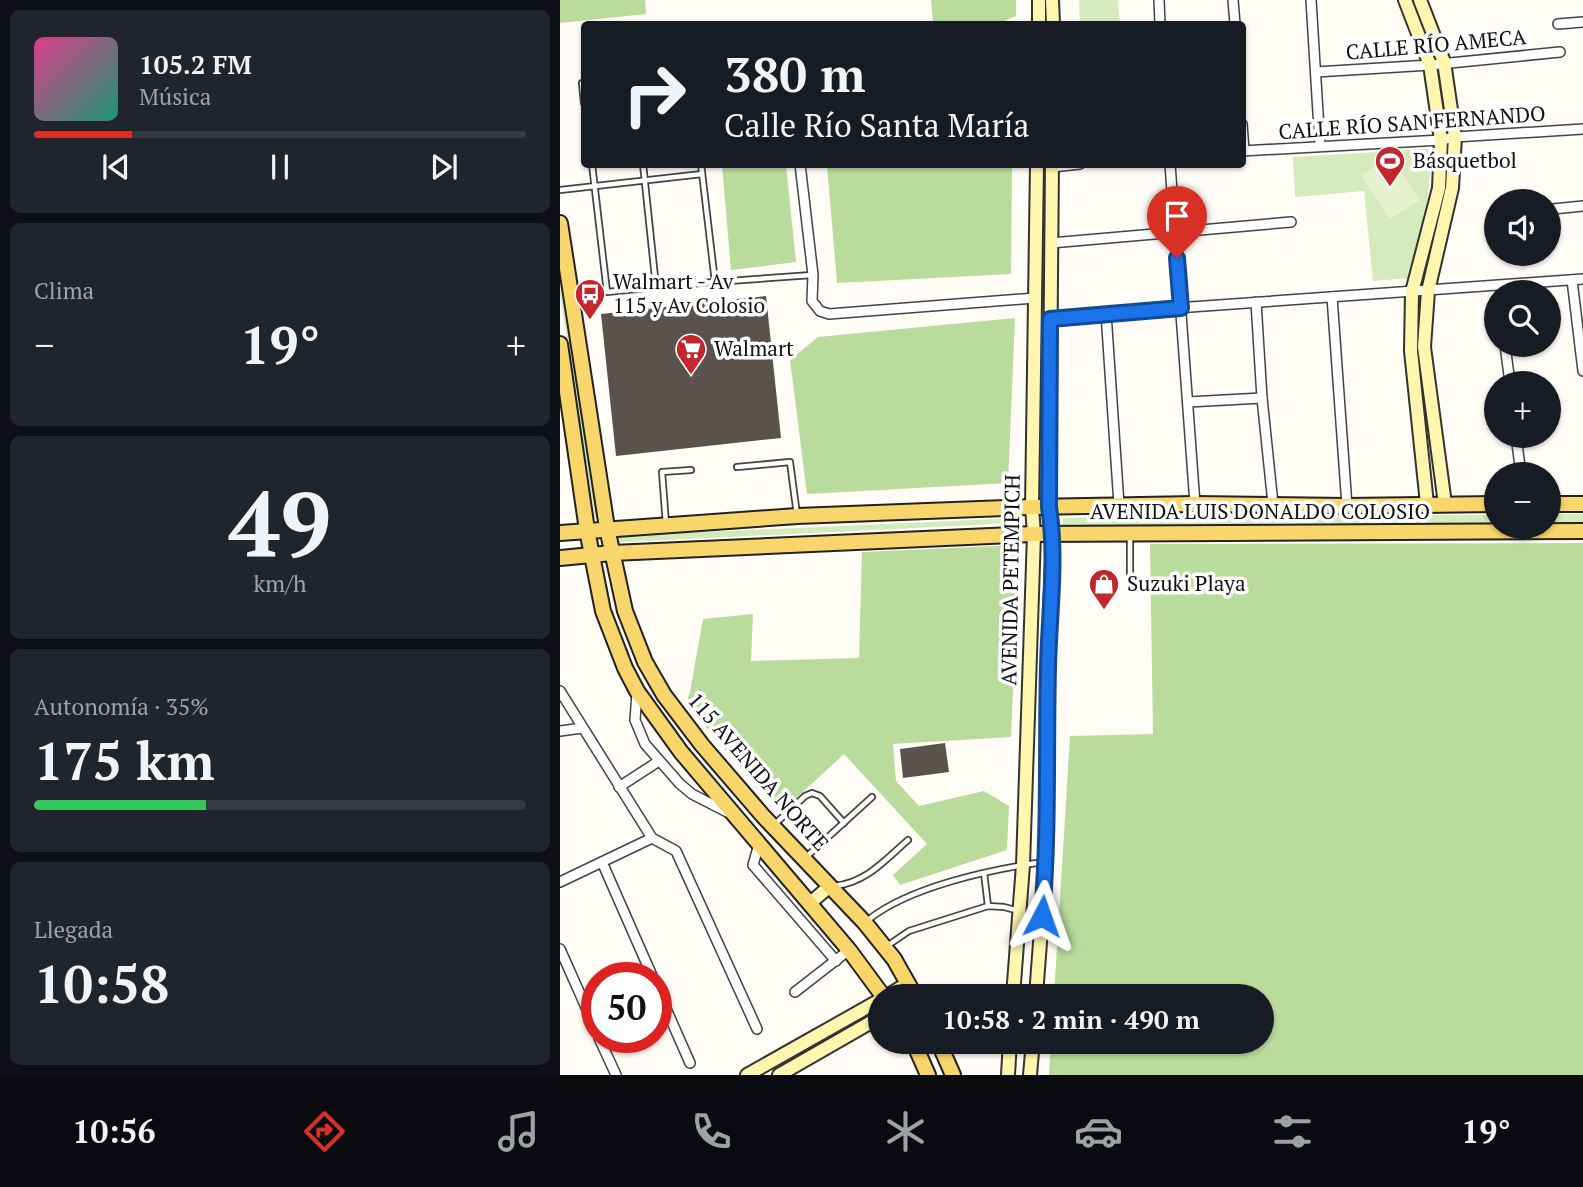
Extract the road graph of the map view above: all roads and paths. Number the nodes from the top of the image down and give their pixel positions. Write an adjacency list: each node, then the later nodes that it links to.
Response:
1 (1039, 0): 8 (main road)
2 (1052, 0): 9 (main road)
3 (1159, 0): 10 (street)
4 (1233, 0): 11 (street)
5 (1311, 0): 17 (street)
6 (1405, 0): 16 (main road)
7 (1420, 0): 15 (main road)
8 (1039, 21)
9 (1053, 21)
10 (1160, 21)
11 (1235, 21)
12 (1583, 22): 13 (street)
13 (1558, 24)
14 (1560, 52): 15 (street, CALLE RÍO AMECA)
15 (1444, 62): 16 (street, CALLE RÍO AMECA); 19 (main road)
16 (1430, 65): 17 (street, CALLE RÍO AMECA); 20 (main road)
17 (1316, 72): 21 (street)
18 (1583, 129): 19 (street, CALLE RÍO SAN FERNANDO)
19 (1455, 137): 20 (street, CALLE RÍO SAN FERNANDO); 47 (main road)
20 (1441, 140): 21 (street, CALLE RÍO SAN FERNANDO); 48 (main road)
21 (1320, 145): 22 (street, CALLE RÍO SAN FERNANDO)
22 (1246, 151)
23 (593, 168): 32 (lane)
24 (643, 168): 31 (lane)
25 (701, 168): 30 (lane)
26 (800, 168): 40 (street)
27 (1037, 168): 50 (main road, AVENIDA PETEMPICH)
28 (1052, 168): 39 (main road, AVENIDA PETEMPICH)
29 (1170, 168): 38 (street)
30 (702, 174): 31 (lane); 44 (lane)
31 (645, 182): 32 (lane); 45 (lane)
32 (595, 186): 33 (lane); 45 (lane)
33 (560, 190)
34 (1583, 206): 35 (street)
35 (1561, 208)
36 (1290, 222): 38 (street)
37 (560, 223): 74 (main road)
38 (1174, 233): 39 (street); 52 (street)
39 (1051, 243): 54 (main road, AVENIDA PETEMPICH)
40 (813, 275): 44 (lane); 50 (street)
41 (1583, 279): 42 (street)
42 (1572, 280): 43 (street); 56 (street)
43 (1561, 281)
44 (715, 282): 45 (lane)
45 (656, 287)
46 (1484, 289): 47 (street)
47 (1428, 291): 48 (street); 65 (main road)
48 (1412, 292): 49 (street); 64 (main road)
49 (1332, 297): 51 (street); 69 (street)
50 (1035, 298): 70 (main road, AVENIDA PETEMPICH)
51 (1256, 302): 52 (street); 57 (street)
52 (1181, 308): 53 (street); 58 (street)
53 (1106, 313): 54 (street); 68 (street)
54 (1050, 319): 71 (main road, AVENIDA PETEMPICH)
55 (560, 344): 75 (main road)
56 (1583, 371)
57 (1262, 398): 58 (street); 63 (street)
58 (1188, 402): 62 (street)
59 (737, 467): 72 (lane)
60 (691, 470): 73 (lane)
61 (1561, 503): 67 (main road)
62 (1195, 504): 63 (main road, AVENIDA LUIS DONALDO COLOSIO); 68 (main road, AVENIDA LUIS DONALDO COLOSIO)
63 (1273, 504): 69 (main road, AVENIDA LUIS DONALDO COLOSIO)
64 (1427, 504): 65 (main road, AVENIDA LUIS DONALDO COLOSIO); 69 (main road, AVENIDA LUIS DONALDO COLOSIO)
65 (1444, 504): 66 (main road, AVENIDA LUIS DONALDO COLOSIO)
66 (1484, 504)
67 (1583, 504)
68 (1119, 505): 71 (main road, AVENIDA LUIS DONALDO COLOSIO)
69 (1347, 506)
70 (1032, 507): 71 (main road, AVENIDA LUIS DONALDO COLOSIO); 72 (main road, AVENIDA LUIS DONALDO COLOSIO); 79 (main road, AVENIDA PETEMPICH)
71 (1049, 507): 80 (main road, AVENIDA PETEMPICH)
72 (797, 516): 73 (main road, AVENIDA LUIS DONALDO COLOSIO)
73 (666, 524): 74 (main road, AVENIDA LUIS DONALDO COLOSIO)
74 (607, 528): 75 (main road, AVENIDA LUIS DONALDO COLOSIO); 81 (main road, 115 AVENIDA NORTE)
75 (587, 530): 77 (main road, AVENIDA LUIS DONALDO COLOSIO); 82 (main road, 115 AVENIDA NORTE)
76 (1583, 531): 78 (main road, AVENIDA LUIS DONALDO COLOSIO)
77 (560, 533)
78 (1130, 533): 80 (main road, AVENIDA LUIS DONALDO COLOSIO); 84 (lane)
79 (1034, 534): 80 (main road, AVENIDA LUIS DONALDO COLOSIO); 81 (main road, AVENIDA LUIS DONALDO COLOSIO); 101 (main road, AVENIDA PETEMPICH)
80 (1053, 535): 100 (main road, AVENIDA PETEMPICH)
81 (612, 553): 82 (main road, AVENIDA LUIS DONALDO COLOSIO); 94 (main road, 115 AVENIDA NORTE)
82 (592, 555): 83 (main road, AVENIDA LUIS DONALDO COLOSIO); 86 (main road, 115 AVENIDA NORTE)
83 (562, 560)
84 (1130, 579)
85 (560, 691): 87 (street)
86 (637, 691): 89 (street); 92 (main road, 115 AVENIDA NORTE)
87 (582, 728): 88 (street); 90 (street)
88 (560, 731)
89 (659, 761): 90 (street); 92 (street)
90 (619, 787): 95 (street)
91 (872, 797): 93 (lane)
92 (733, 815): 97 (main road, 115 AVENIDA NORTE)
93 (844, 823): 94 (lane); 98 (lane)
94 (772, 826): 98 (main road, 115 AVENIDA NORTE)
95 (652, 838): 99 (street); 123 (street)
96 (908, 840): 104 (lane)
97 (759, 844): 105 (main road, 115 AVENIDA NORTE); 112 (street)
98 (804, 859): 104 (main road, 115 AVENIDA NORTE)
99 (602, 862): 103 (street); 113 (street)
100 (1046, 862): 101 (lane); 117 (main road, AVENIDA PETEMPICH)
101 (1023, 865): 102 (lane); 107 (main road, AVENIDA PETEMPICH)
102 (984, 873): 106 (lane); 108 (lane)
103 (560, 882)
104 (830, 887): 105 (main road); 108 (main road, 115 AVENIDA NORTE)
105 (808, 904): 111 (main road, 115 AVENIDA NORTE)
106 (988, 906): 107 (lane); 110 (lane)
107 (1020, 912): 116 (main road, AVENIDA PETEMPICH)
108 (865, 923): 110 (main road, 115 AVENIDA NORTE)
109 (560, 948): 119 (street)
110 (885, 948): 115 (main road, 115 AVENIDA NORTE)
111 (849, 950): 112 (street); 114 (main road, 115 AVENIDA NORTE)
112 (836, 961): 118 (street)
113 (646, 962)
114 (874, 984)
115 (908, 984)
116 (1014, 984)
117 (1037, 984)
118 (795, 992)
119 (581, 996)
120 (868, 1006): 130 (main road)
121 (672, 1022): 129 (street)
122 (868, 1024): 133 (main road)
123 (757, 1029)
124 (605, 1053): 131 (street)
125 (919, 1054): 134 (main road)
126 (943, 1054): 135 (main road)
127 (1009, 1054): 136 (main road)
128 (1032, 1054): 137 (main road)
129 (690, 1063)
130 (761, 1071): 132 (main road)
131 (615, 1075)
132 (747, 1075)
133 (779, 1075)
134 (928, 1075)
135 (953, 1075)
136 (1008, 1075)
137 (1030, 1075)

